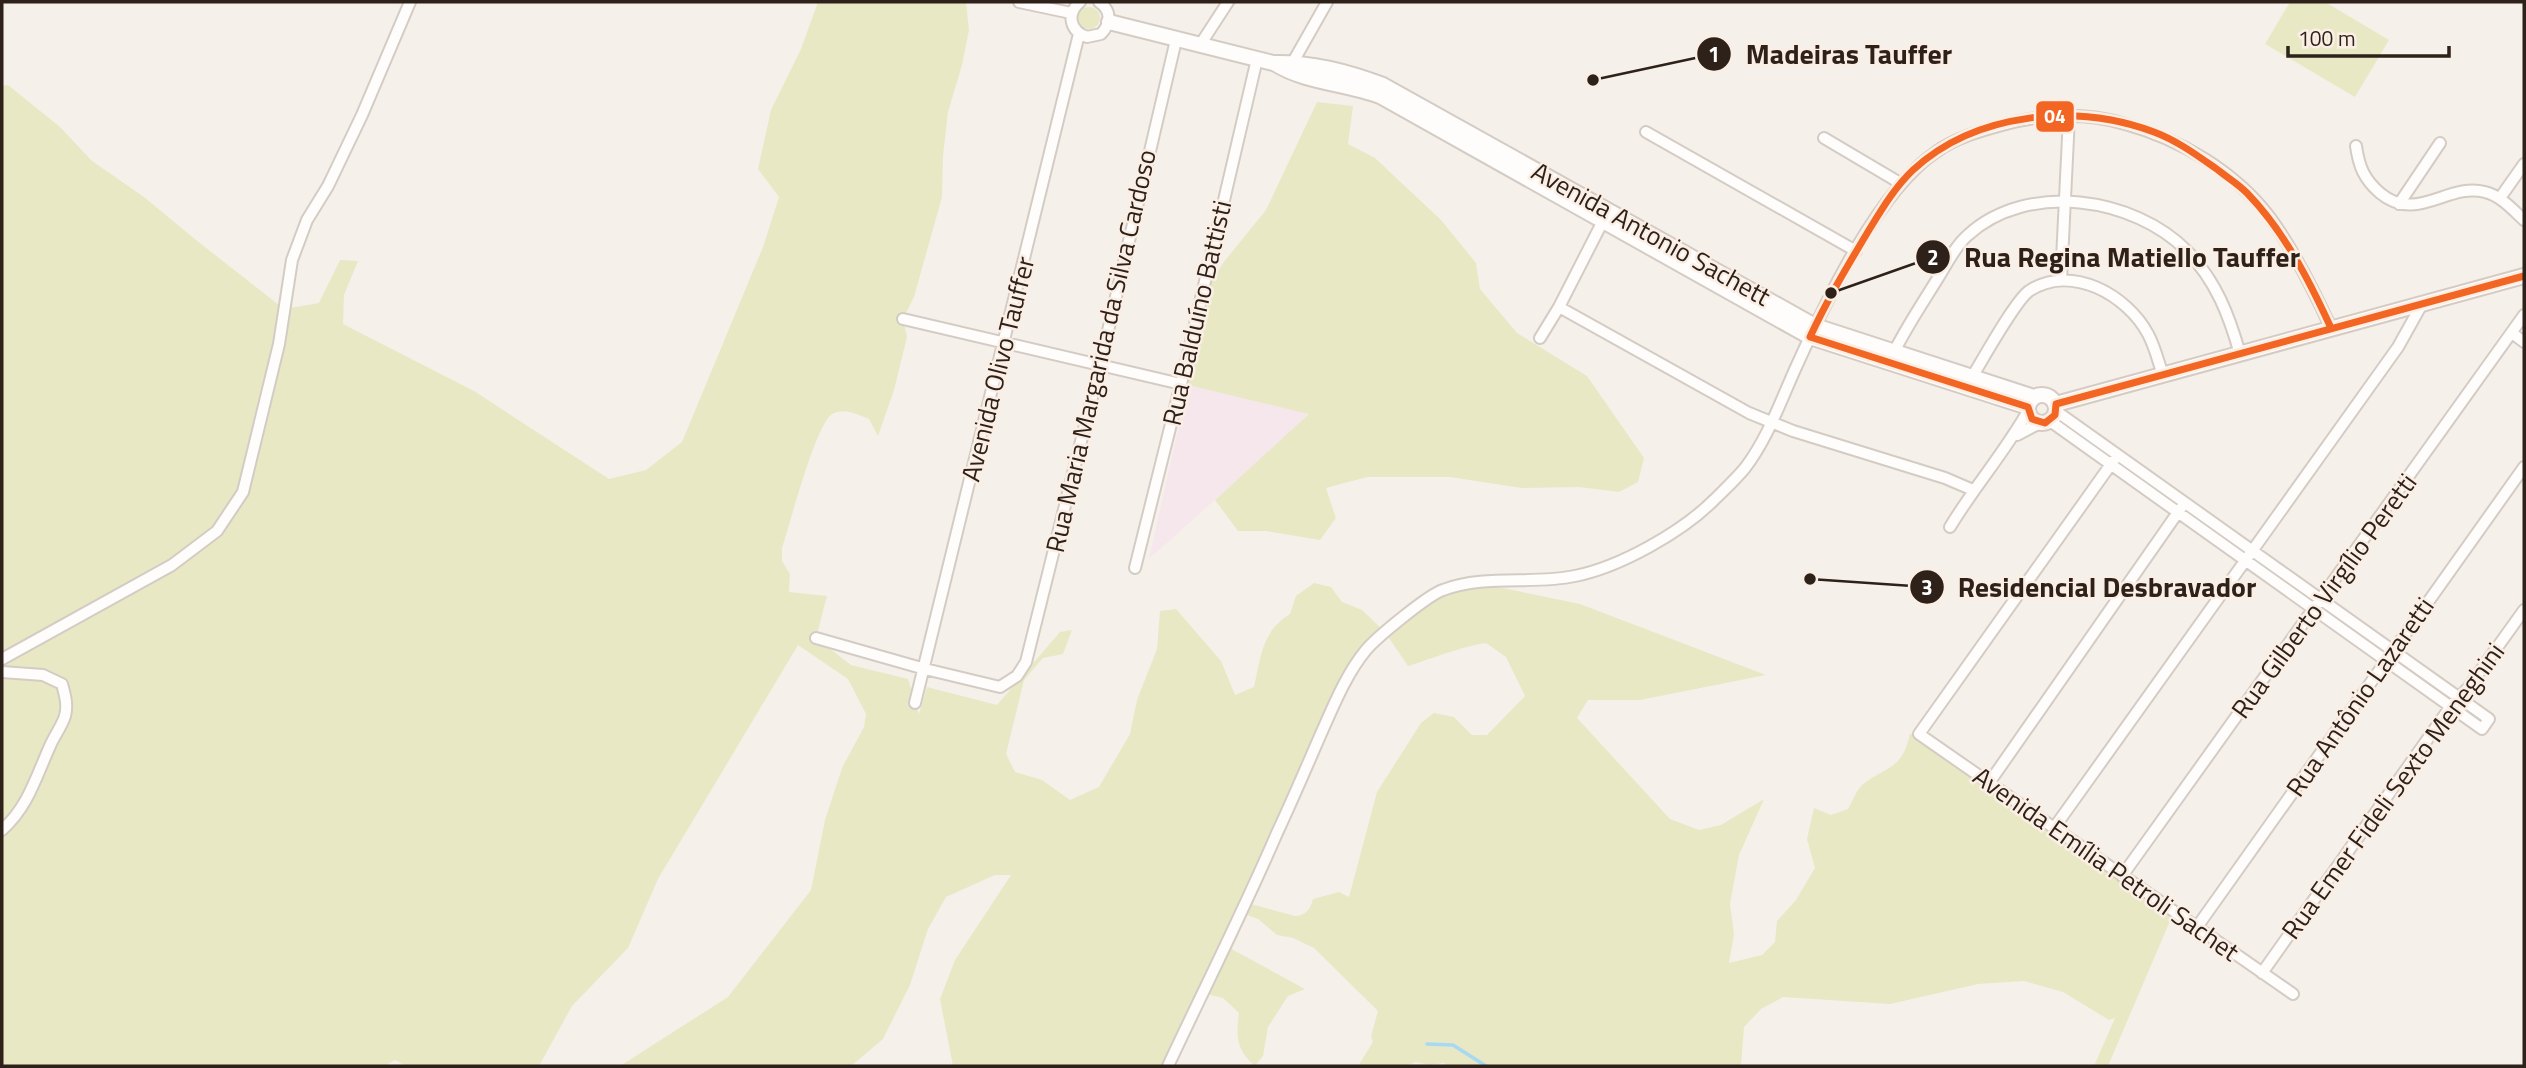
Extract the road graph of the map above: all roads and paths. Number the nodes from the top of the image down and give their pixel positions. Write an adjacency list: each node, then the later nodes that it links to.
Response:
1 (410, 2): 61 (street)
2 (1019, 2): 8 (street)
3 (1080, 2): 8 (street)
4 (1099, 2): 7 (street)
5 (1228, 2): 11 (street)
6 (1327, 2): 13 (street)
7 (1110, 11): 9 (street); 10 (street, Avenida Antonio Sachett)
8 (1072, 13): 9 (street)
9 (1080, 34): 37 (street, Avenida Olivo Tauffer)
10 (1176, 40): 11 (street, Avenida Antonio Sachett); 41 (street, Rua Maria Margarida da Silva Cardoso)
11 (1200, 45): 12 (street, Avenida Antonio Sachett)
12 (1257, 59): 13 (street, Avenida Antonio Sachett); 44 (street, Rua Balduíno Battisti)
13 (1290, 67): 24 (street, Avenida Antonio Sachett)
14 (2069, 117): 20 (street); 22 (street); 33 (street)
15 (1646, 132): 26 (street)
16 (1824, 138): 20 (street)
17 (2440, 144): 23 (street)
18 (2356, 146): 23 (street)
19 (2524, 164): 21 (street)
20 (1900, 183): 26 (street)
21 (2500, 198): 23 (street); 25 (street)
22 (2065, 201): 28 (street); 39 (street); 40 (street)
23 (2399, 204)
24 (1606, 215): 30 (street); 34 (street, Avenida Antonio Sachett)
25 (2524, 220)
26 (1856, 251): 34 (street)
27 (2524, 276): 29 (street)
28 (2061, 280): 42 (street); 43 (street)
29 (2421, 304): 33 (street); 54 (street)
30 (1559, 307): 36 (street); 47 (street)
31 (2524, 316): 35 (street, Rua Gilberto Virgílio Peretti)
32 (903, 319): 37 (street)
33 (2331, 328): 39 (street)
34 (1813, 332): 40 (street, Avenida Antonio Sachett); 47 (street)
35 (2512, 333): 38 (street); 56 (street, Rua Gilberto Virgílio Peretti)
36 (1540, 338)
37 (1005, 342): 41 (street); 62 (street, Avenida Olivo Tauffer)
38 (2524, 342)
39 (2240, 354): 42 (street)
40 (1891, 357): 43 (street, Avenida Antonio Sachett)
41 (1100, 365): 44 (street); 62 (street, Rua Maria Margarida da Silva Cardoso)
42 (2162, 375): 46 (street)
43 (1969, 382): 45 (street, Avenida Antonio Sachett)
44 (1181, 384): 55 (street, Rua Balduíno Battisti)
45 (2030, 405): 46 (street); 46 (street, Avenida Antonio Sachett); 48 (street)
46 (2050, 415): 48 (street); 49 (street)
47 (1771, 422): 51 (street); 74 (street)
48 (2014, 436): 51 (street)
49 (2114, 459): 52 (street); 67 (street, Avenida Emília Petroli Sachet)
50 (2524, 467): 60 (street, Rua Antônio Lazaretti)
51 (1973, 490): 53 (street)
52 (2182, 507): 54 (street); 67 (street)
53 (1950, 527)
54 (2249, 556): 56 (street); 57 (street); 68 (street)
55 (1135, 568)
56 (2322, 600): 57 (street, Rua Gilberto Virgílio Peretti); 60 (street)
57 (2315, 609): 60 (street); 70 (street, Rua Gilberto Virgílio Peretti)
58 (2524, 610): 64 (street, Rua Emer Fideli Sexto Meneghini)
59 (816, 638): 62 (street)
60 (2389, 654): 64 (street); 71 (street, Rua Antônio Lazaretti)
61 (2, 659)
62 (925, 669): 65 (street, Avenida Olivo Tauffer)
63 (2, 672): 69 (street)
64 (2455, 702): 66 (street); 72 (street, Rua Emer Fideli Sexto Meneghini)
65 (915, 704)
66 (2486, 724)
67 (1989, 783): 68 (street, Avenida Emília Petroli Sachet)
68 (2054, 828): 70 (street, Avenida Emília Petroli Sachet)
69 (2, 830)
70 (2122, 876): 71 (street, Avenida Emília Petroli Sachet)
71 (2197, 927): 72 (street, Avenida Emília Petroli Sachet)
72 (2262, 972): 73 (street, Avenida Emília Petroli Sachet)
73 (2293, 994)
74 (1168, 1066)

